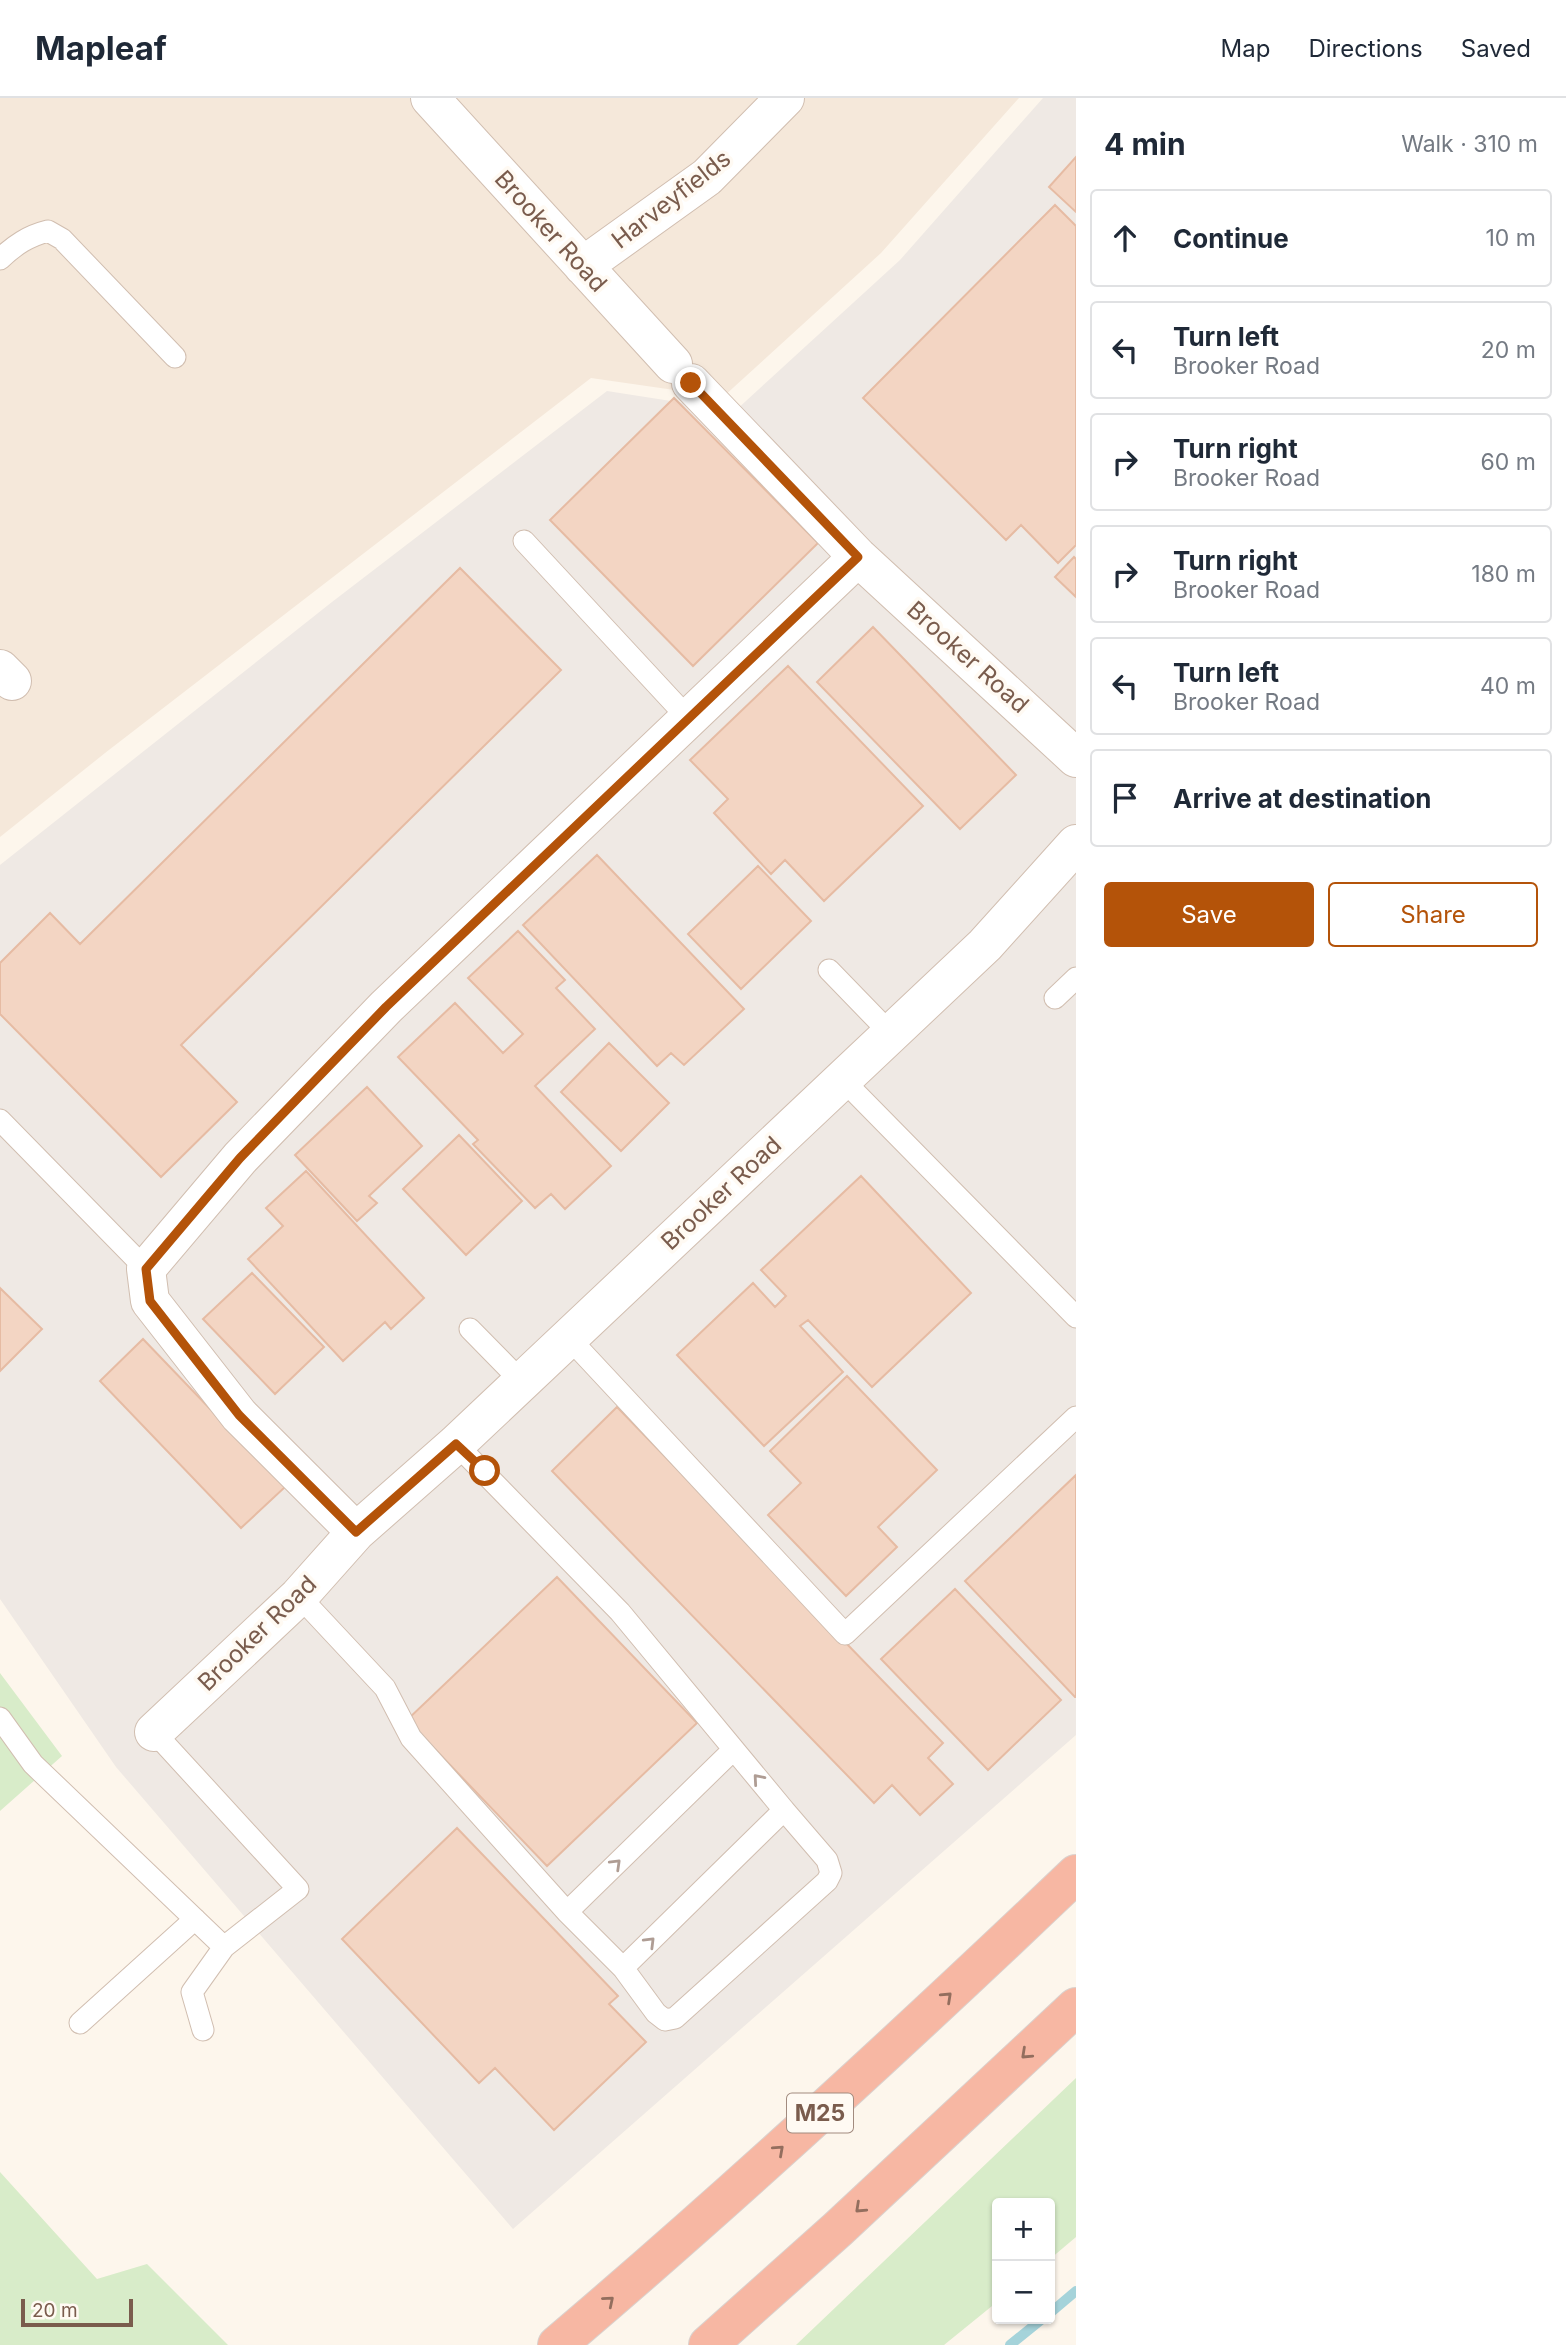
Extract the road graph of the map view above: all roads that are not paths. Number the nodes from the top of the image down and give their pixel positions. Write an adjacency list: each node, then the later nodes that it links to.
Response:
1 (430, 98): 4 (street, Brooker Road)
2 (785, 98): 4 (street, Harveyfields)
3 (0, 259): 5 (lane)
4 (583, 266): 7 (street, Brooker Road)
5 (175, 357)
6 (524, 541): 8 (lane)
7 (858, 557): 8 (street); 9 (street, Brooker Road)
8 (688, 718): 17 (street)
9 (1076, 758)
10 (1076, 844): 14 (street, Brooker Road)
11 (828, 970): 14 (lane)
12 (1076, 978): 13 (lane)
13 (1055, 998)
14 (891, 1034): 15 (street, Brooker Road)
15 (843, 1080): 18 (lane); 20 (street, Brooker Road)
16 (0, 1119): 17 (lane)
17 (146, 1269): 24 (street)
18 (1076, 1317)
19 (470, 1329): 21 (lane)
20 (569, 1337): 21 (street, Brooker Road); 22 (lane)
21 (522, 1382): 23 (street, Brooker Road)
22 (1076, 1417)
23 (456, 1444): 24 (street, Brooker Road); 28 (lane)
24 (356, 1532): 25 (street, Brooker Road)
25 (299, 1596): 27 (street, Brooker Road); 31 (lane)
26 (0, 1718): 32 (lane)
27 (154, 1732): 33 (lane)
28 (733, 1750): 29 (lane, one-way to 28); 31 (lane, one-way to 28)
29 (784, 1810): 34 (lane, one-way to 29); 34 (lane)
30 (1076, 1874): 38 (highway, M25, one-way to 30)
31 (567, 1912): 34 (lane)
32 (195, 1919): 33 (lane); 36 (lane)
33 (224, 1947): 37 (lane)
34 (623, 1968)
35 (1076, 2007): 39 (highway, one-way to 39)
36 (80, 2023)
37 (204, 2030)
38 (557, 2345)
39 (708, 2345)

